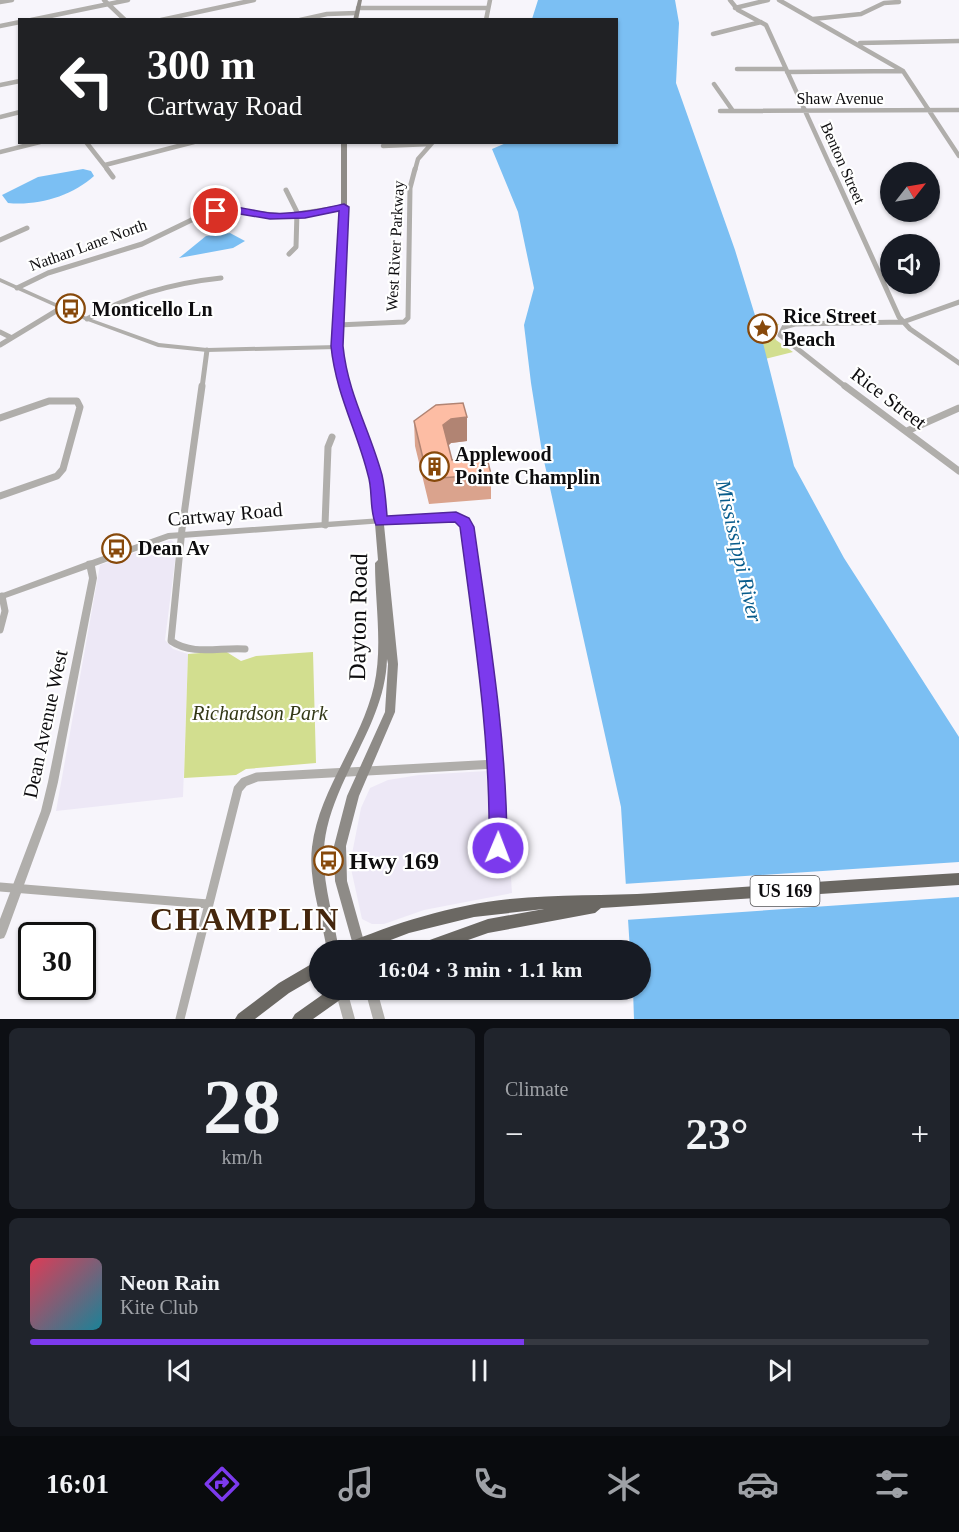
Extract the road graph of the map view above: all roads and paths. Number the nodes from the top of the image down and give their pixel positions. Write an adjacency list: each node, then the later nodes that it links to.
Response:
1 (12, 0): 11 (street)
2 (104, 0): 13 (street)
3 (128, 0): 13 (street)
4 (254, 0): 20 (street)
5 (360, 0): 17 (main road)
6 (422, 0): 14 (street)
7 (490, 0): 15 (street)
8 (730, 0): 16 (street)
9 (768, 0): 16 (street)
10 (779, 0): 24 (street)
11 (0, 2)
12 (899, 3): 24 (street)
13 (108, 4): 18 (street); 19 (street)
14 (421, 8): 15 (street); 17 (street)
15 (488, 8): 23 (street)
16 (735, 8): 26 (street)
17 (357, 10): 21 (street); 22 (main road)
18 (41, 18)
19 (123, 18)
20 (170, 18)
21 (309, 18)
22 (355, 18)
23 (486, 18)
24 (813, 19): 30 (street)
25 (18, 22): 27 (street)
26 (761, 22): 28 (street); 32 (street, Benton Street)
27 (0, 26)
28 (713, 34)
29 (959, 41): 30 (street)
30 (857, 43): 33 (street)
31 (737, 69): 32 (street)
32 (787, 70): 33 (street); 41 (street, Benton Street)
33 (903, 70): 37 (street)
34 (18, 81): 36 (street)
35 (714, 84): 40 (street)
36 (0, 85)
37 (930, 110): 38 (street, Shaw Avenue); 41 (street, Shaw Avenue); 52 (street)
38 (959, 110)
39 (720, 111): 40 (street, Shaw Avenue)
40 (733, 111): 41 (street, Shaw Avenue)
41 (805, 111): 67 (street, Benton Street)
42 (18, 112): 43 (street)
43 (0, 117)
44 (32, 144): 51 (street)
45 (88, 144): 53 (street)
46 (186, 144): 53 (street)
47 (344, 144): 56 (main road, Dayton Road)
48 (416, 144): 50 (street)
49 (431, 144): 68 (street, West River Parkway)
50 (383, 146)
51 (0, 152)
52 (959, 156)
53 (105, 165): 54 (street)
54 (113, 177)
55 (286, 190): 57 (street)
56 (344, 207): 57 (street, Nathan Lane North); 68 (main road, Dayton Road)
57 (297, 215): 60 (street); 63 (street, Nathan Lane North)
58 (27, 228): 59 (street)
59 (0, 240)
60 (289, 254)
61 (221, 278): 66 (street)
62 (0, 280): 63 (street)
63 (17, 288): 65 (street)
64 (959, 303): 67 (street)
65 (61, 308): 66 (street); 70 (street)
66 (87, 319): 73 (street)
67 (903, 322): 74 (street, Benton Street); 78 (street, Rice Street)
68 (338, 325): 72 (main road, Dayton Road)
69 (0, 332): 70 (street)
70 (12, 338): 71 (street)
71 (0, 345)
72 (337, 346): 73 (street); 82 (main road, Dayton Road)
73 (207, 350): 84 (street)
74 (959, 363)
75 (77, 401): 77 (street); 81 (street)
76 (959, 408): 78 (street)
77 (0, 418)
78 (907, 431): 80 (street, Rice Street)
79 (332, 437): 83 (street)
80 (959, 471)
81 (0, 496)
82 (381, 521): 83 (street, Cartway Road); 89 (street, Cartway Road); 90 (main road, Dayton Road); 91 (main road, Dayton Road)
83 (325, 525): 84 (street, Cartway Road)
84 (183, 535): 85 (street, Cartway Road); 88 (street)
85 (90, 563): 86 (street, Cartway Road); 95 (street, Dean Avenue West)
86 (1, 597): 87 (street)
87 (0, 630)
88 (245, 649)
89 (496, 764): 90 (street); 92 (street)
90 (365, 771): 91 (street); 100 (main road, Dayton Road)
91 (343, 772): 97 (street); 99 (main road, Dayton Road)
92 (496, 859)
93 (959, 879): 96 (highway, US 169)
94 (0, 887): 95 (street)
95 (19, 888): 97 (street); 98 (street, Dean Avenue West)
96 (610, 902): 101 (highway, US 169); 102 (highway, US 169)
97 (208, 904): 107 (street)
98 (0, 934)
99 (331, 940)
100 (353, 940)
101 (376, 940)
102 (449, 940)
103 (309, 972): 108 (highway)
104 (327, 1000): 109 (highway)
105 (344, 1000): 110 (street)
106 (374, 1000): 111 (street)
107 (180, 1019)
108 (243, 1019)
109 (300, 1019)
110 (349, 1019)
111 (379, 1019)

